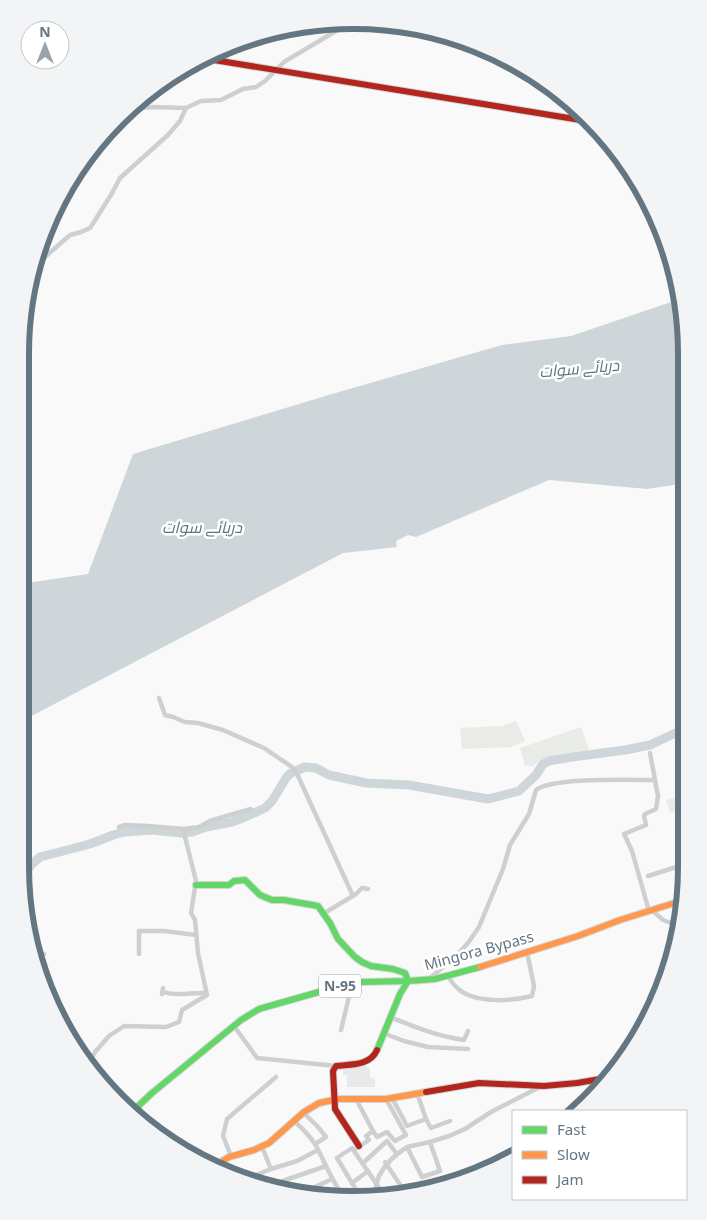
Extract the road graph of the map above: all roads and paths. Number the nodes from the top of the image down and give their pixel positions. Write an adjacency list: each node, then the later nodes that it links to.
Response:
1 (341, 29): 3 (street)
2 (214, 60): 3 (main road)
3 (275, 70): 5 (street); 6 (main road)
4 (140, 108): 5 (street)
5 (186, 108): 7 (street)
6 (579, 120)
7 (44, 257)
8 (159, 698): 18 (street)
9 (650, 753): 10 (street)
10 (655, 780): 20 (street); 29 (street)
11 (252, 809): 13 (street)
12 (119, 827): 13 (street)
13 (184, 829): 16 (street)
14 (678, 867): 15 (street)
15 (648, 876)
16 (196, 885): 21 (main road); 23 (street)
17 (368, 889): 18 (street)
18 (353, 896): 21 (street)
19 (676, 902): 20 (main road, Mingora Bypass / N-95)
20 (650, 910): 22 (street); 24 (main road, Mingora Bypass / N-95)
21 (323, 914): 30 (main road)
22 (673, 924)
23 (196, 935): 27 (street); 40 (street)
24 (527, 952): 28 (main road, Mingora Bypass / N-95); 28 (street)
25 (41, 953): 26 (street)
26 (44, 954)
27 (139, 954)
28 (448, 976): 29 (main road, Mingora Bypass / N-95)
29 (427, 980): 30 (main road, Mingora Bypass / N-95)
30 (408, 981): 31 (main road, Mingora Bypass / N-95); 34 (main road)
31 (352, 984): 35 (main road, Mingora Bypass / N-95); 36 (street)
32 (163, 988): 33 (street)
33 (205, 993)
34 (390, 1017): 37 (street); 38 (main road)
35 (234, 1026): 41 (street); 49 (main road, Mingora Bypass / N-95)
36 (341, 1030)
37 (468, 1030)
38 (383, 1033): 39 (street); 41 (main road)
39 (468, 1049)
40 (92, 1059)
41 (336, 1066): 48 (main road)
42 (276, 1077): 62 (street)
43 (599, 1079): 44 (main road)
44 (544, 1086): 45 (main road); 55 (street)
45 (417, 1093): 46 (main road); 51 (street)
46 (389, 1098): 47 (main road); 51 (street); 54 (street)
47 (356, 1099): 48 (main road); 54 (street)
48 (335, 1100): 50 (main road); 59 (main road)
49 (136, 1108)
50 (304, 1113): 52 (main road); 56 (street)
51 (426, 1119): 53 (street)
52 (294, 1121): 56 (street); 57 (main road)
53 (450, 1121)
54 (373, 1131): 59 (street)
55 (430, 1142): 58 (street); 58 (street)
56 (314, 1144): 60 (street)
57 (262, 1147): 62 (main road); 67 (street)
58 (407, 1147): 61 (street)
59 (356, 1148): 64 (street); 72 (street)
60 (318, 1150): 66 (street); 67 (street)
61 (397, 1154): 64 (street); 65 (street)
62 (231, 1156): 63 (main road)
63 (220, 1163)
64 (363, 1163): 68 (street)
65 (386, 1163): 73 (street); 74 (street)
66 (326, 1166): 70 (street); 71 (street)
67 (271, 1169): 69 (street)
68 (368, 1172): 72 (street); 73 (street)
69 (254, 1176)
70 (332, 1179): 75 (street); 77 (street)
71 (280, 1183)
72 (352, 1183): 78 (street)
73 (377, 1185): 76 (street); 79 (street)
74 (402, 1187)
75 (312, 1188)
76 (381, 1190)
77 (339, 1191)
78 (359, 1191)
79 (375, 1191)

